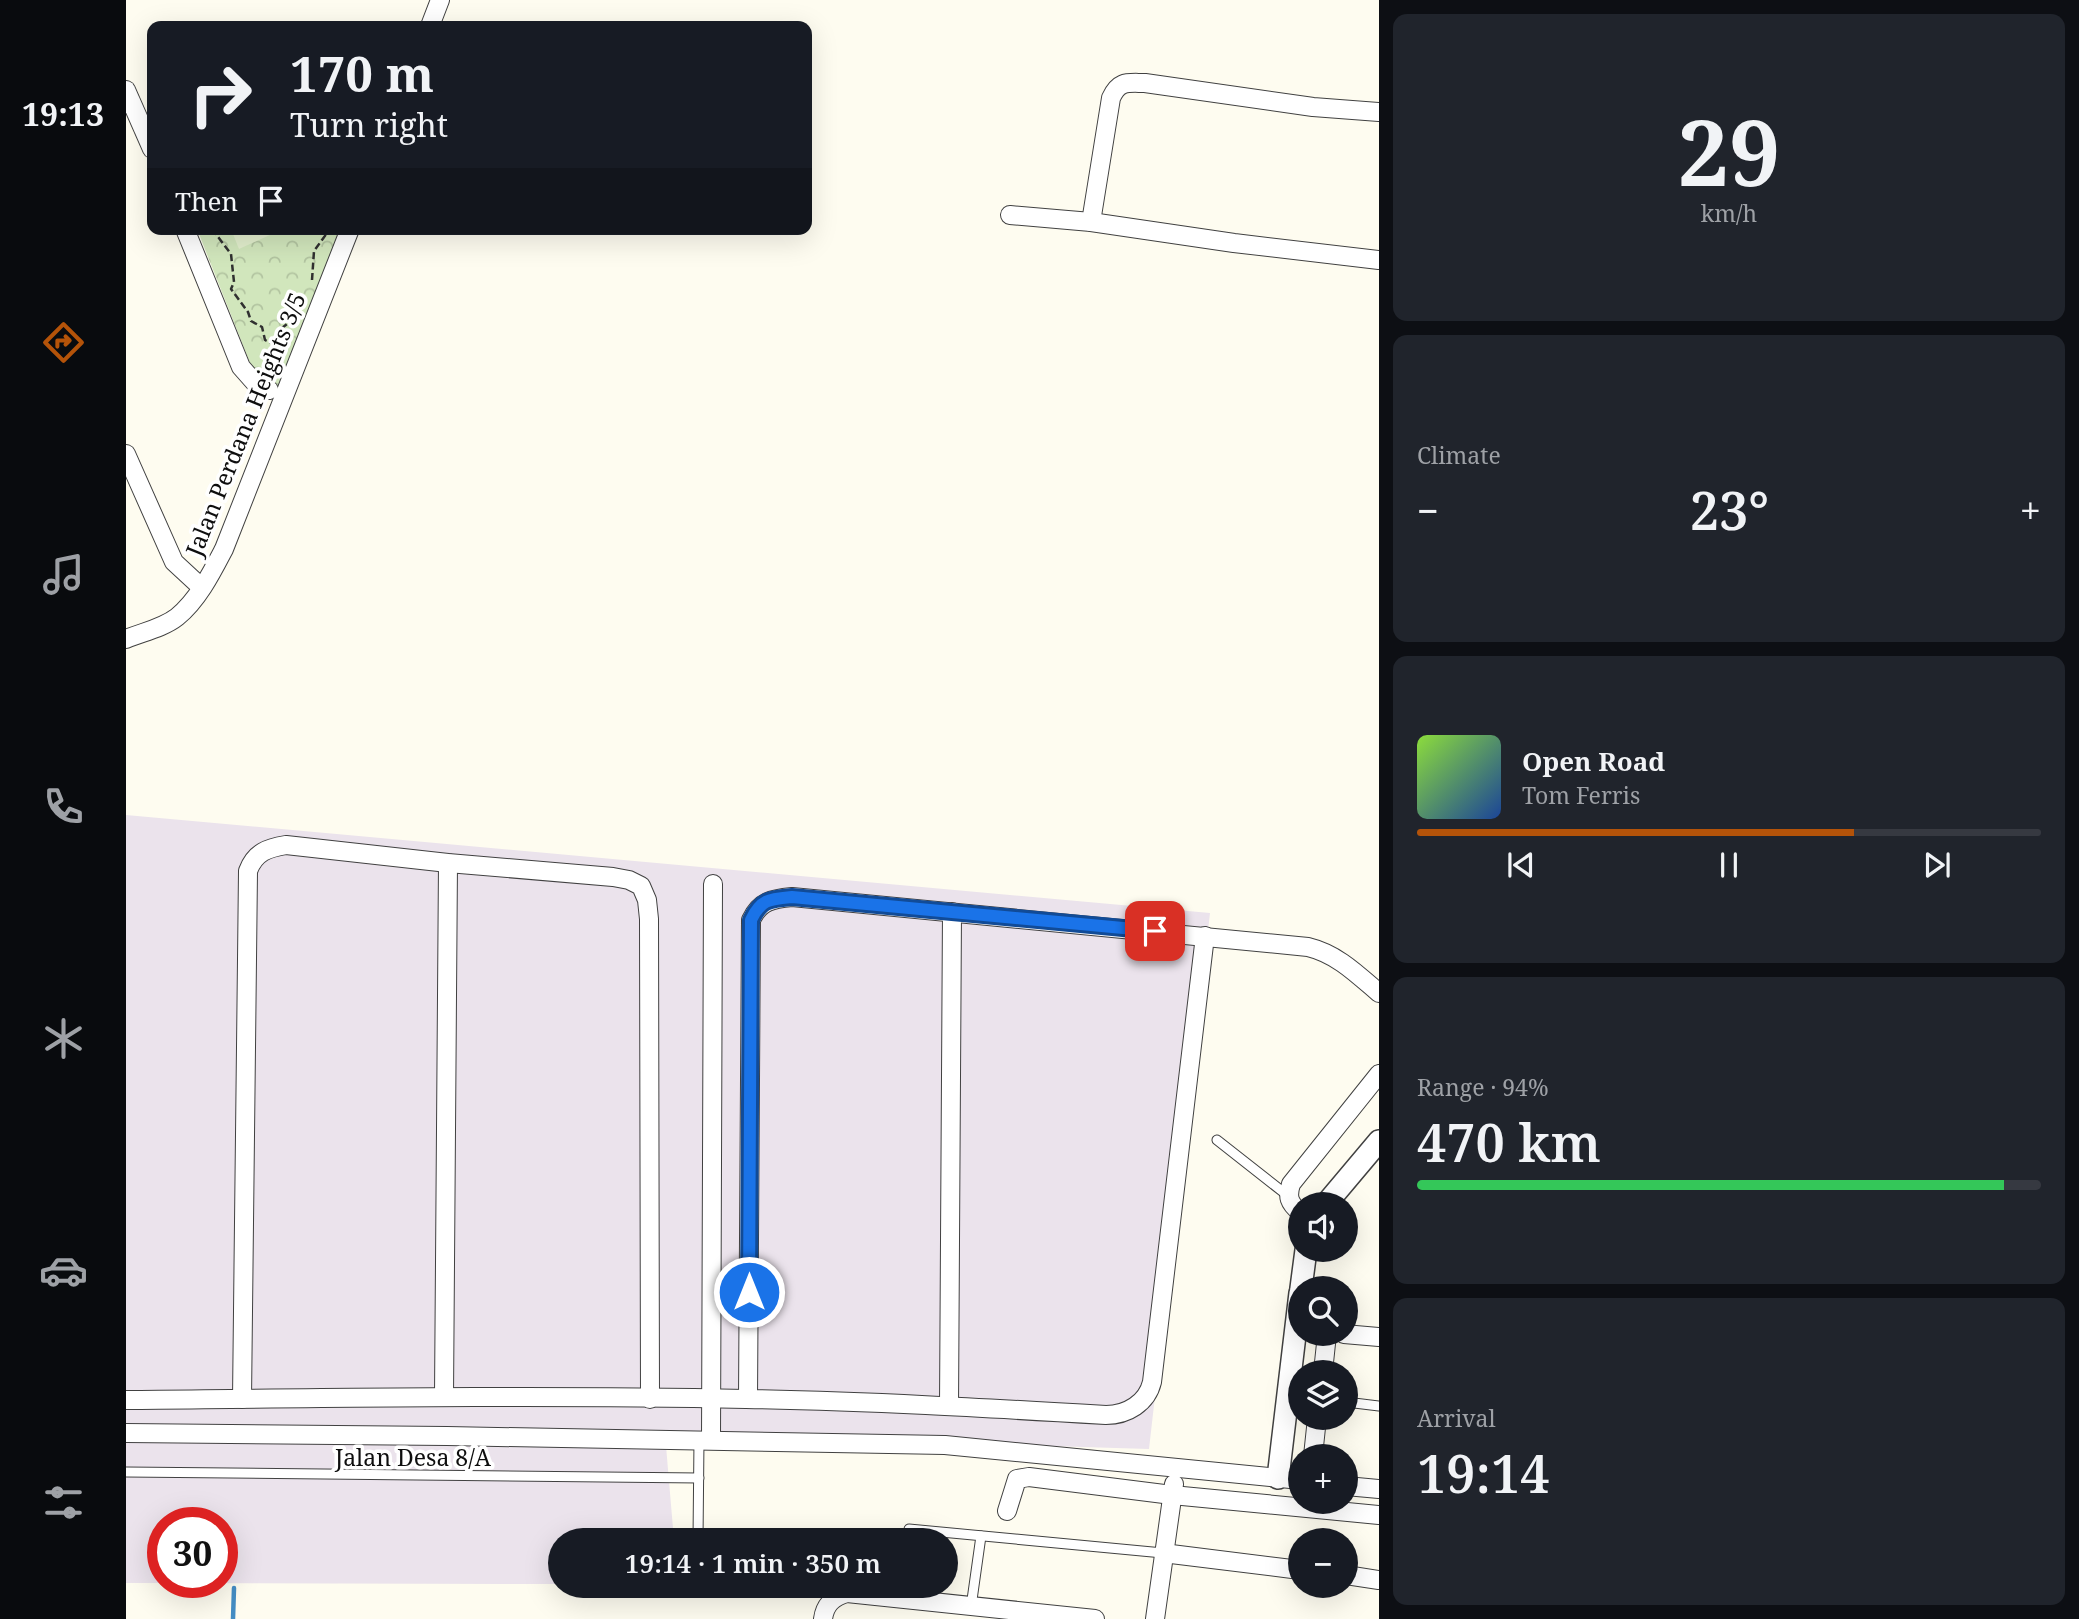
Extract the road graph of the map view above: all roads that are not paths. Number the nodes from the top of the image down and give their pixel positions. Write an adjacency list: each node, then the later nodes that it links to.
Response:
1 (440, 0): 2 (street)
2 (432, 21)
3 (126, 90): 5 (street)
4 (1379, 112): 7 (street)
5 (147, 135)
6 (1010, 215): 7 (street)
7 (1091, 222): 10 (street)
8 (187, 235): 11 (street)
9 (348, 235): 13 (street, Jalan Perdana Heights 3/5)
10 (1379, 260)
11 (269, 390)
12 (126, 454): 13 (street)
13 (201, 587): 14 (street, Jalan Perdana Heights 3/5)
14 (126, 639)
15 (449, 863): 28 (street); 30 (street); 31 (street)
16 (713, 884): 29 (street)
17 (952, 912): 18 (street); 32 (street); 35 (street)
18 (1205, 936): 19 (street); 35 (street)
19 (1379, 993)
20 (1379, 1074): 24 (street)
21 (1217, 1140): 24 (lane)
22 (1379, 1141): 23 (street)
23 (1336, 1192)
24 (1287, 1195)
25 (1358, 1335): 26 (street)
26 (1379, 1337)
27 (1296, 1346): 42 (street)
28 (444, 1396): 30 (street); 31 (street)
29 (710, 1398): 31 (street); 32 (street); 38 (street)
30 (242, 1399): 33 (street)
31 (649, 1399)
32 (748, 1399): 35 (street)
33 (126, 1400)
34 (1358, 1403): 36 (lane)
35 (950, 1406)
36 (1379, 1406)
37 (126, 1433): 38 (street)
38 (705, 1440): 39 (street); 41 (lane)
39 (1176, 1469): 42 (street); 46 (street)
40 (126, 1472): 41 (lane, Jalan Desa 8/A)
41 (699, 1478): 49 (lane)
42 (1278, 1478): 43 (street)
43 (1288, 1479)
44 (1358, 1487): 45 (street)
45 (1379, 1489)
46 (1172, 1495): 47 (street); 48 (street); 52 (street)
47 (1007, 1511)
48 (1379, 1516)
49 (698, 1528)
50 (958, 1534): 51 (lane)
51 (981, 1536): 52 (lane); 56 (lane)
52 (1163, 1553): 53 (street); 59 (street)
53 (1288, 1569)
54 (1358, 1577): 55 (street)
55 (1379, 1580)
56 (982, 1611): 57 (street); 58 (street)
57 (824, 1619)
58 (1095, 1619)
59 (1155, 1619)

